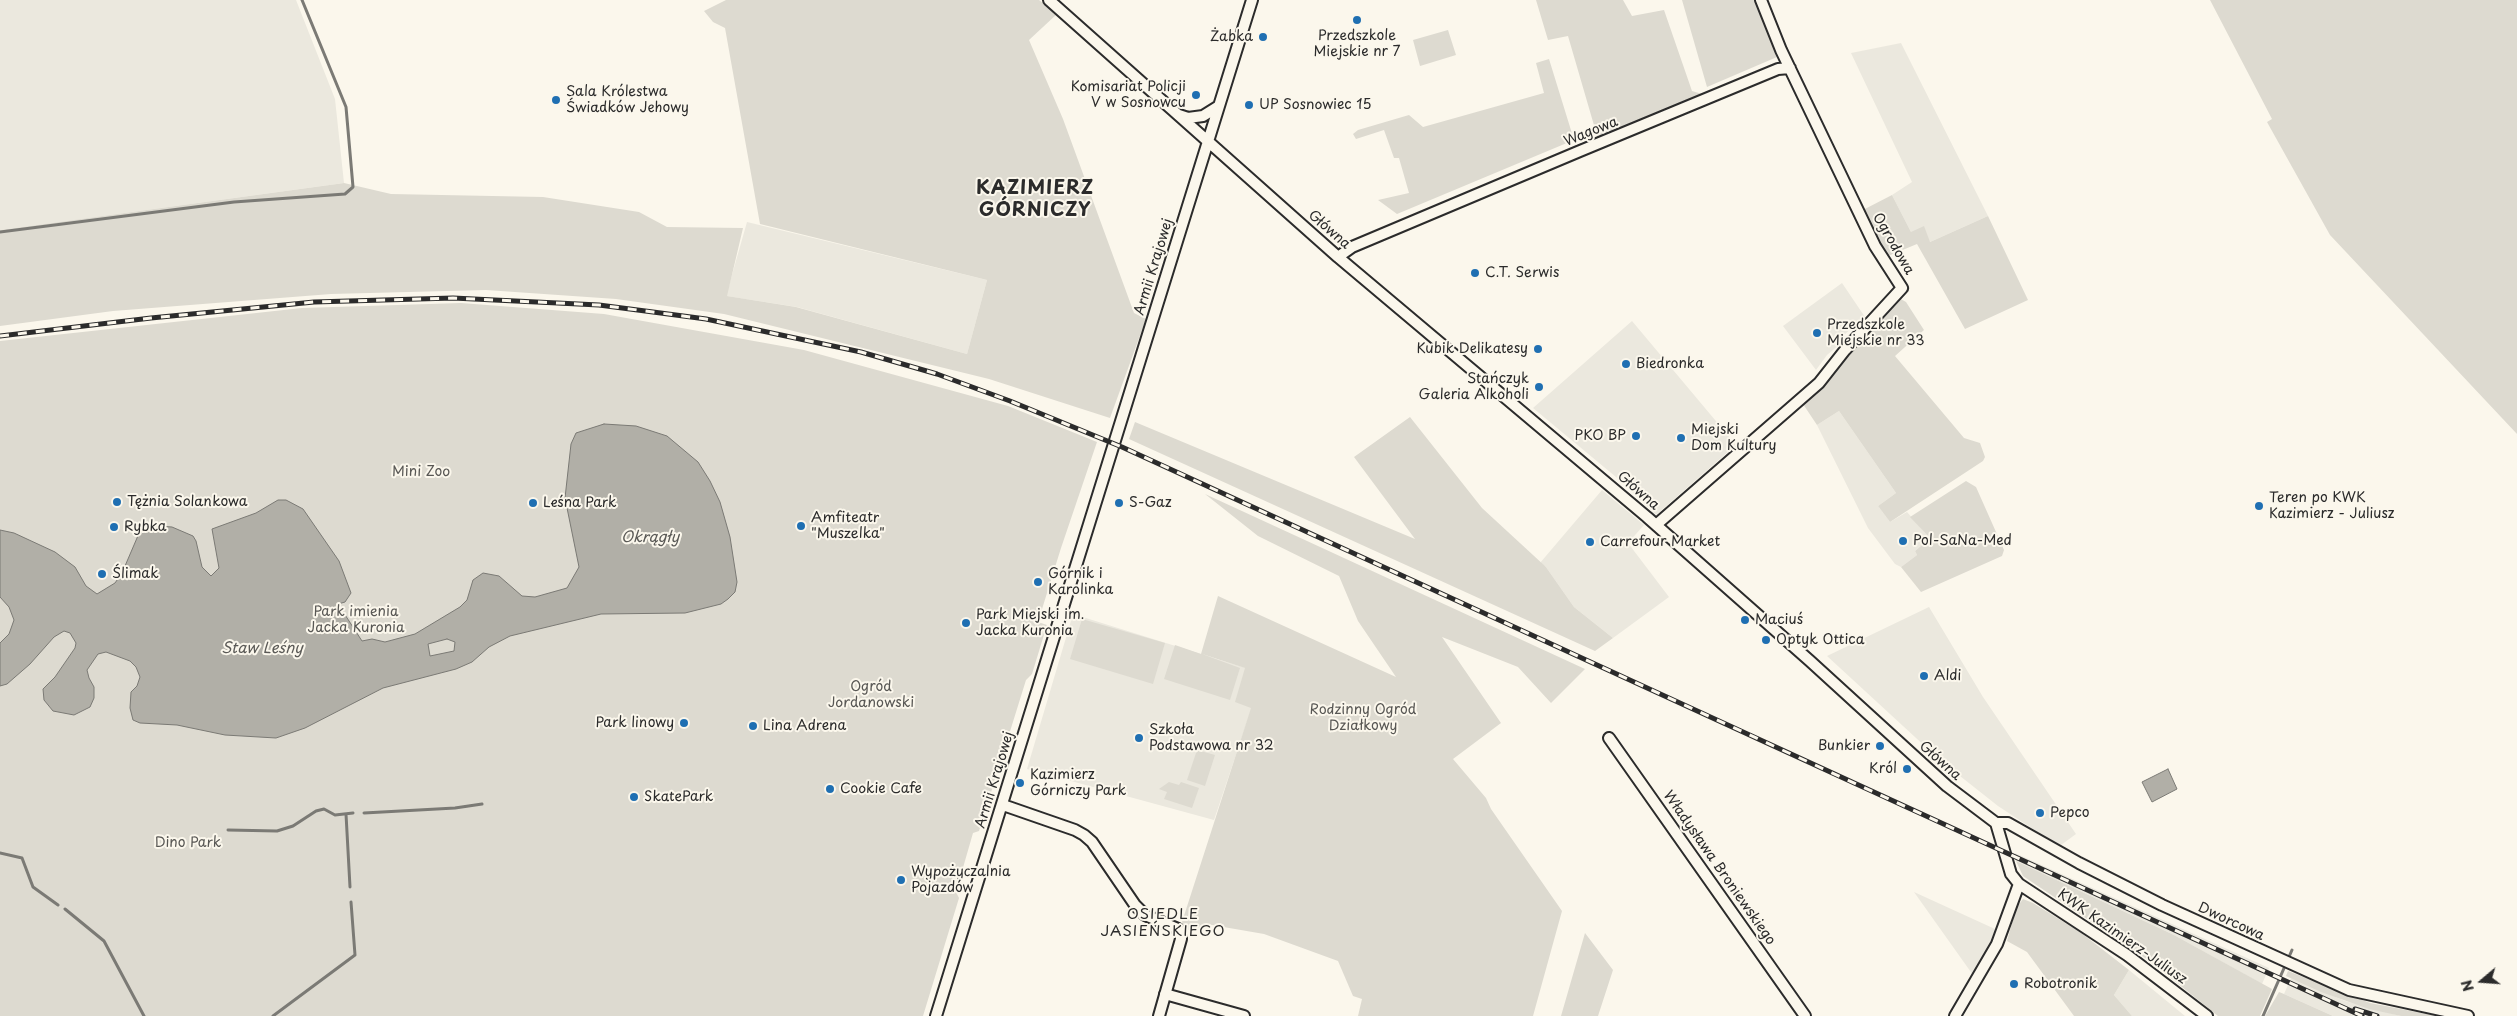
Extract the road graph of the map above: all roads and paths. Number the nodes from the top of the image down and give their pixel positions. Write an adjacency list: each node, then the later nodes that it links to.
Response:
1 (1049, 0): 6 (street, Główna)
2 (1252, 0): 5 (street, Armii Krajowej)
3 (1761, 0): 4 (street)
4 (1790, 68): 8 (street, Wagowa); 9 (street, Ogrodowa)
5 (1219, 106): 6 (street); 7 (street, Armii Krajowej)
6 (1179, 115): 7 (street, Główna)
7 (1208, 142): 8 (street, Główna); 11 (street, Armii Krajowej)
8 (1338, 257): 9 (street, Główna)
9 (1656, 525): 12 (street, Główna)
10 (1609, 738): 18 (street, Władysława Broniewskiego)
11 (1003, 804): 14 (street); 15 (street, Armii Krajowej)
12 (1996, 823): 13 (street); 21 (street, Dworcowa)
13 (2019, 884): 19 (street); 20 (street, KWK Kazimierz-Juliusz)
14 (1165, 994): 16 (street); 17 (street)
15 (936, 1016)
16 (1159, 1016)
17 (1244, 1016)
18 (1805, 1016)
19 (1955, 1016)
20 (2207, 1016)
21 (2468, 1016)

